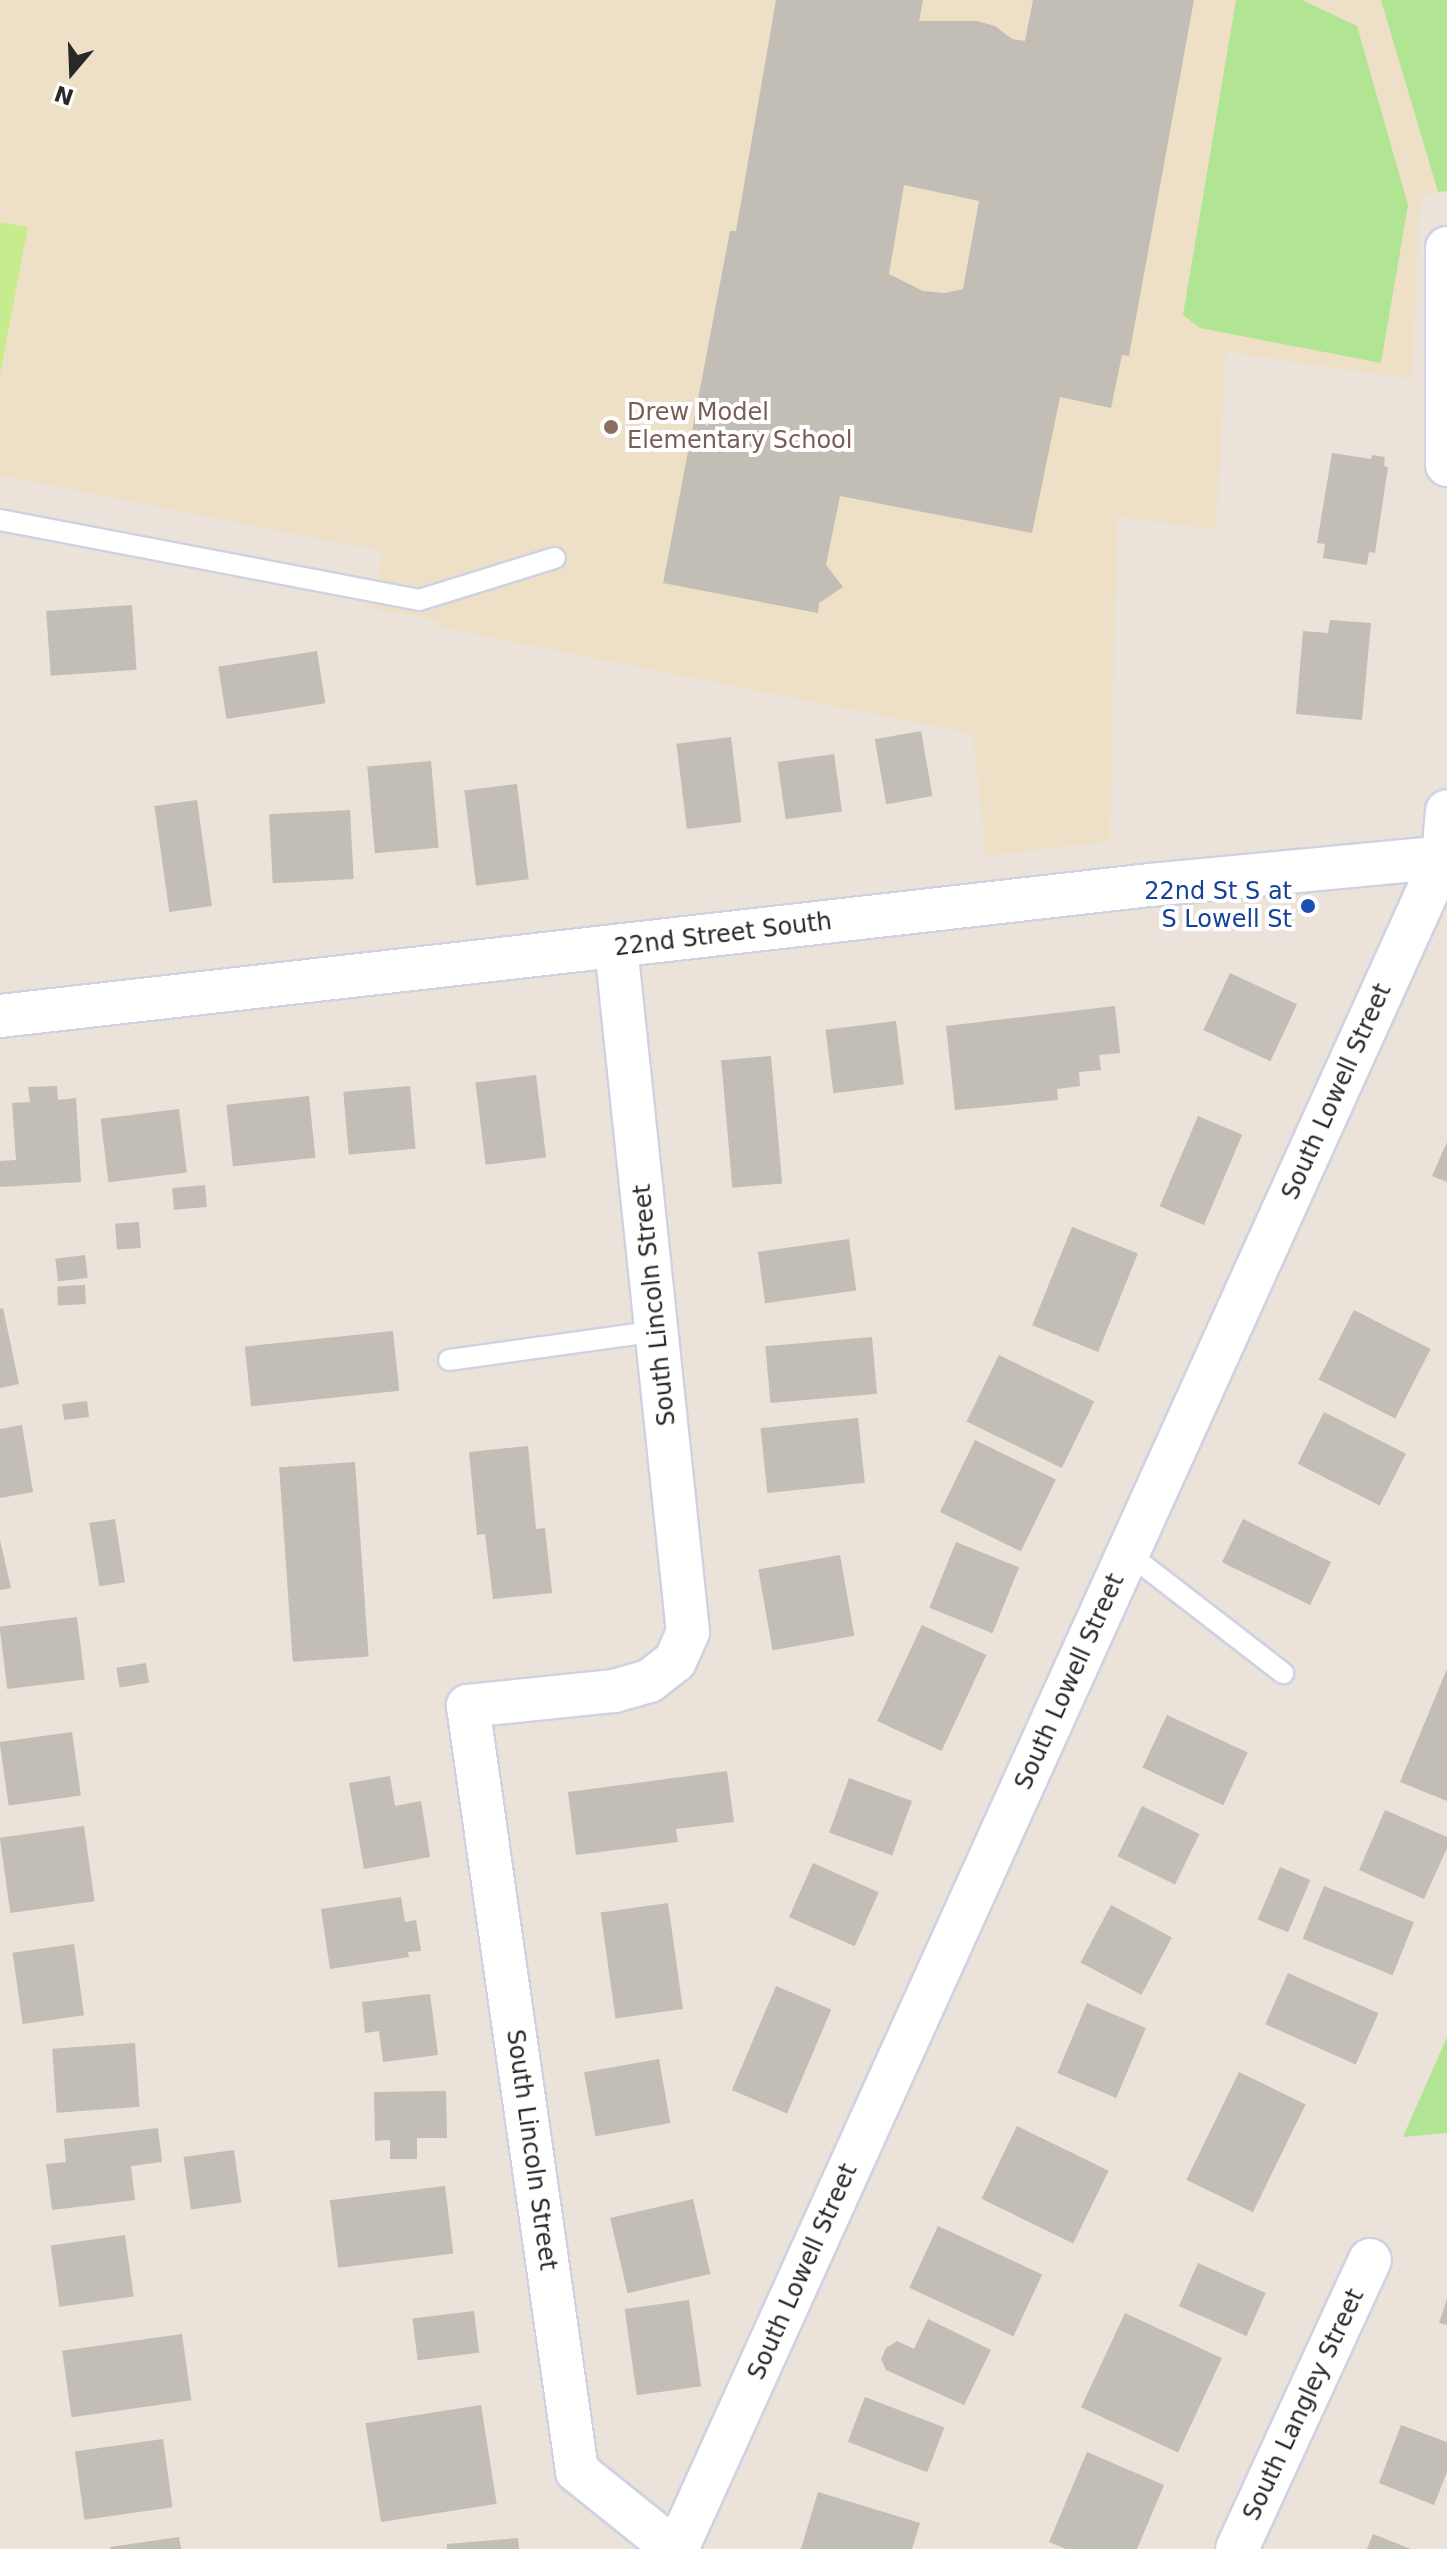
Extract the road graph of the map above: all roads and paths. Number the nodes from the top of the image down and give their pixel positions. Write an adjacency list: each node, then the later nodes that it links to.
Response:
1 (1447, 248): 2 (street)
2 (1447, 465)
3 (0, 520): 4 (lane)
4 (555, 558)
5 (1447, 811): 6 (street, South Lowell Street)
6 (1445, 857): 7 (street, 22nd Street South); 11 (street, South Lowell Street)
7 (616, 947): 8 (street, 22nd Street South); 9 (street, South Lincoln Street)
8 (0, 1016)
9 (658, 1331): 10 (lane); 14 (street, South Lincoln Street)
10 (449, 1360)
11 (1129, 1554): 12 (lane); 14 (street, South Lowell Street)
12 (1283, 1673)
13 (1370, 2260): 15 (street, South Langley Street)
14 (675, 2549)
15 (1237, 2549)

